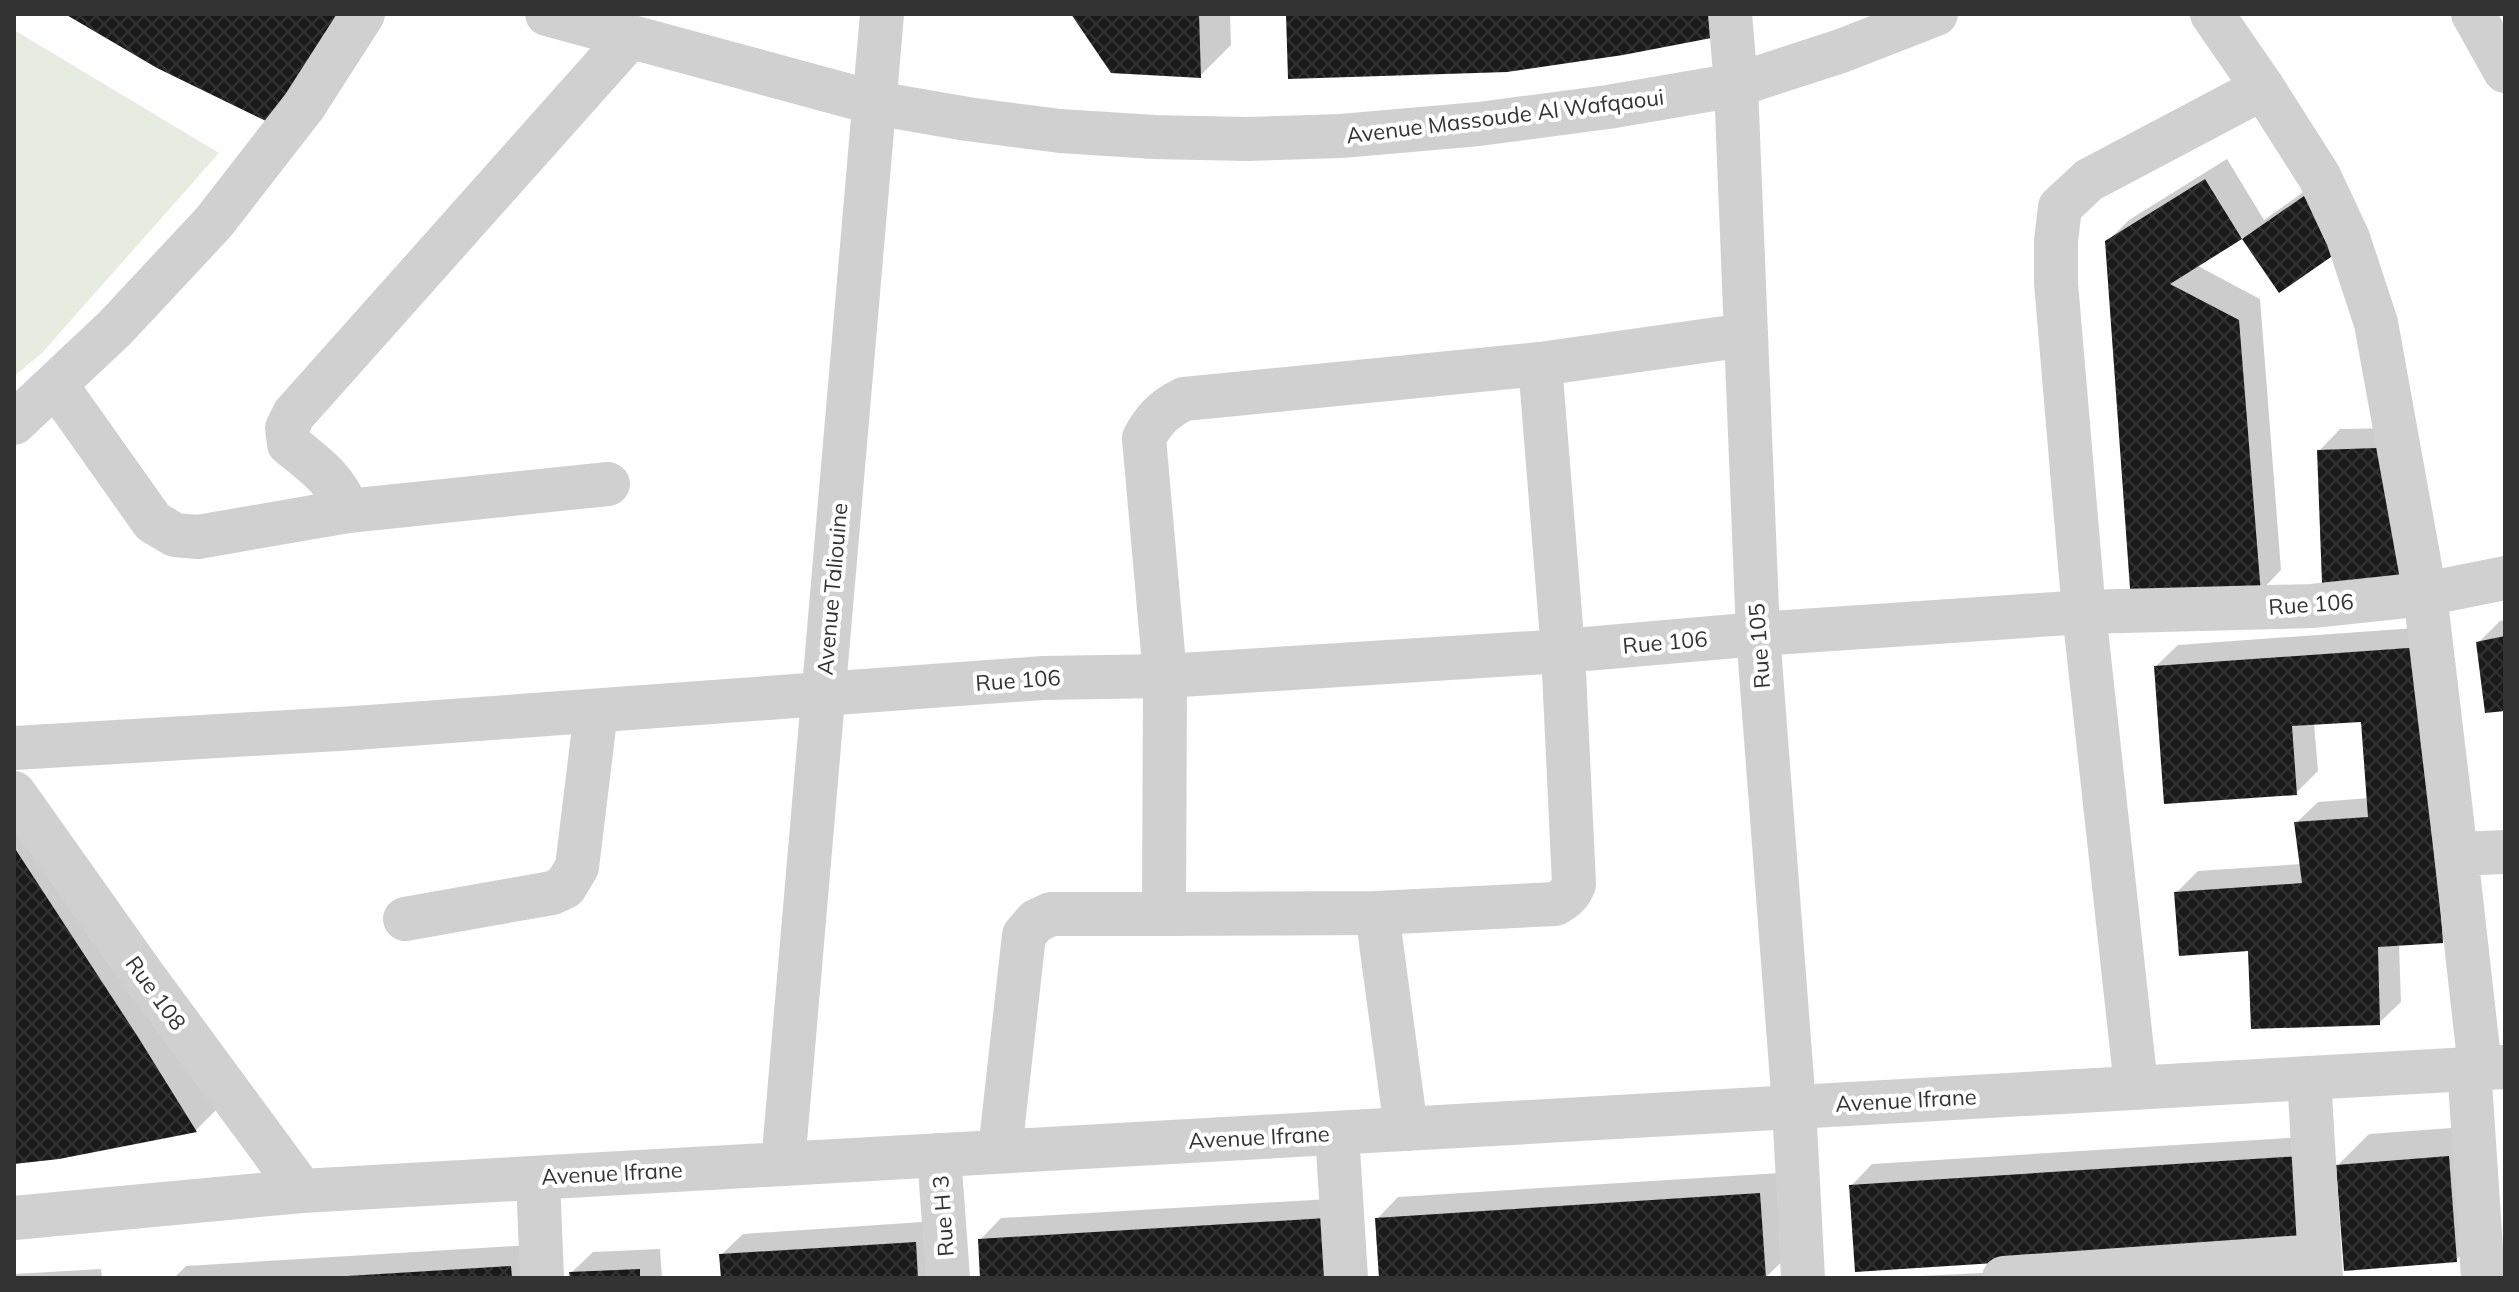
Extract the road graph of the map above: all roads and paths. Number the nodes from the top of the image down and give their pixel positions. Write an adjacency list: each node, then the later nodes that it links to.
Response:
1 (363, 14): 15 (street)
2 (547, 14): 8 (street, Avenue Massoude Al Wafqaoui)
3 (882, 14): 12 (street, Avenue Taliouine)
4 (1730, 14): 10 (street, Rue 105)
5 (1936, 14): 10 (street, Avenue Massoude Al Wafqaoui)
6 (2212, 14): 11 (street)
7 (2473, 14): 9 (street)
8 (630, 37): 12 (street, Avenue Massoude Al Wafqaoui); 18 (street)
9 (2505, 71)
10 (1736, 85): 12 (street, Avenue Massoude Al Wafqaoui); 13 (street, Rue 105)
11 (2263, 88): 20 (street); 21 (street)
12 (875, 103): 25 (street, Avenue Taliouine)
13 (1746, 335): 14 (street); 22 (street, Rue 105)
14 (1540, 364): 23 (street); 24 (street)
15 (56, 385): 16 (street); 18 (street)
16 (14, 423)
17 (608, 484): 18 (street)
18 (348, 511)
19 (2505, 578): 20 (street, Rue 106)
20 (2425, 594): 21 (street, Rue 106); 30 (street)
21 (2084, 612): 22 (street, Rue 106); 36 (street)
22 (1758, 634): 23 (street, Rue 106); 37 (street, Rue 105)
23 (1563, 651): 24 (street, Rue 106); 31 (street)
24 (1165, 676): 25 (street, Rue 106); 32 (street)
25 (823, 695): 26 (street, Rue 106); 42 (street, Avenue Taliouine)
26 (596, 711): 27 (street, Rue 106); 33 (street)
27 (14, 748)
28 (14, 793): 44 (street, Rue 108)
29 (2505, 852): 30 (street)
30 (2456, 854): 34 (street)
31 (1377, 913): 32 (street); 38 (street)
32 (1164, 914): 40 (street)
33 (405, 919)
34 (2485, 1068): 35 (street, Avenue Ifrane); 53 (street)
35 (2309, 1078): 36 (street, Avenue Ifrane); 46 (street)
36 (2136, 1086): 37 (street, Avenue Ifrane)
37 (1794, 1106): 38 (street, Avenue Ifrane); 51 (street, Rue 105)
38 (1406, 1129): 39 (street, Avenue Ifrane)
39 (1337, 1133): 40 (street, Avenue Ifrane); 50 (street)
40 (1000, 1151): 41 (street, Avenue Ifrane)
41 (939, 1155): 42 (street, Avenue Ifrane); 49 (street, Rue H 3)
42 (783, 1164): 43 (street, Avenue Ifrane)
43 (538, 1178): 44 (street, Avenue Ifrane); 48 (street)
44 (302, 1191): 45 (street, Avenue Ifrane)
45 (14, 1218)
46 (2320, 1267): 47 (street)
47 (2119, 1274): 52 (street)
48 (542, 1278)
49 (948, 1278)
50 (1346, 1278)
51 (1803, 1278)
52 (2004, 1278)
53 (2483, 1278)

